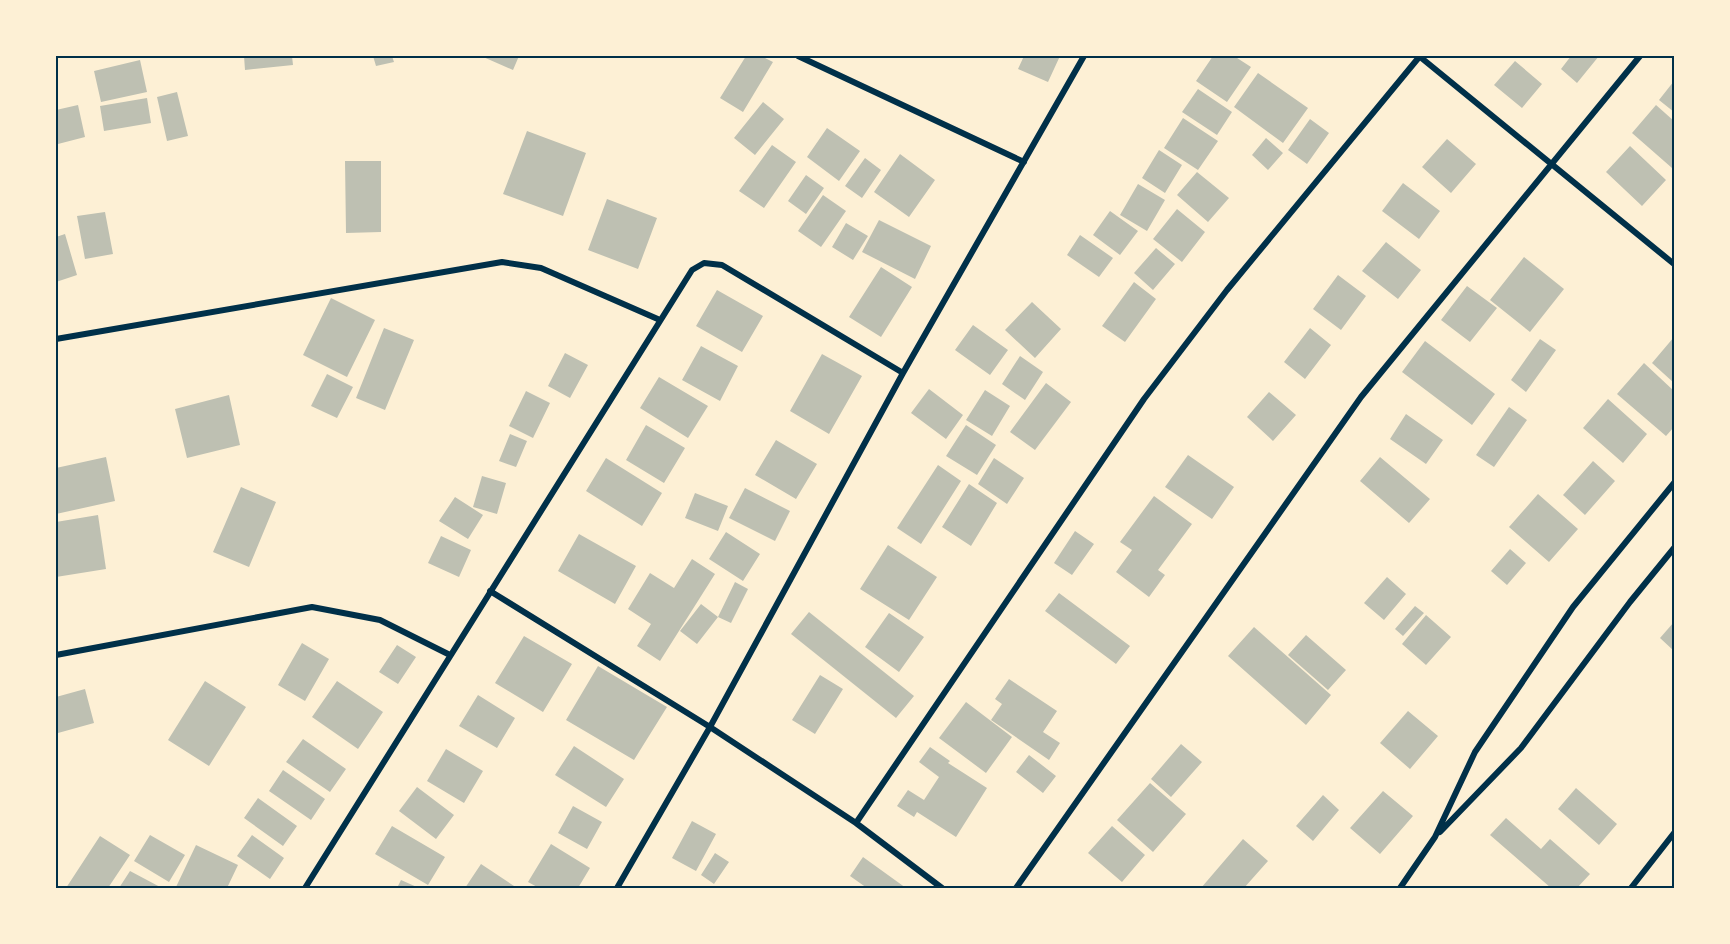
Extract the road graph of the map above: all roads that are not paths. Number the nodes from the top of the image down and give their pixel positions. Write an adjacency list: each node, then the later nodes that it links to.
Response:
1 (798, 56): 5 (street)
2 (1084, 56): 5 (street)
3 (1420, 56): 6 (street); 17 (street)
4 (1641, 56): 6 (street)
5 (1024, 162): 10 (street)
6 (1552, 164): 7 (street); 23 (street)
7 (1674, 264)
8 (660, 320): 9 (street); 10 (street); 13 (street)
9 (56, 339)
10 (903, 373): 16 (street)
11 (1674, 483): 19 (street)
12 (1674, 548): 19 (street)
13 (490, 591): 15 (street); 16 (street)
14 (56, 655): 15 (street)
15 (450, 655): 20 (street)
16 (710, 727): 17 (street); 21 (street)
17 (856, 823): 22 (street)
18 (1674, 833): 25 (street)
19 (1435, 837): 24 (street)
20 (305, 888)
21 (617, 888)
22 (942, 888)
23 (1016, 888)
24 (1400, 888)
25 (1631, 888)

